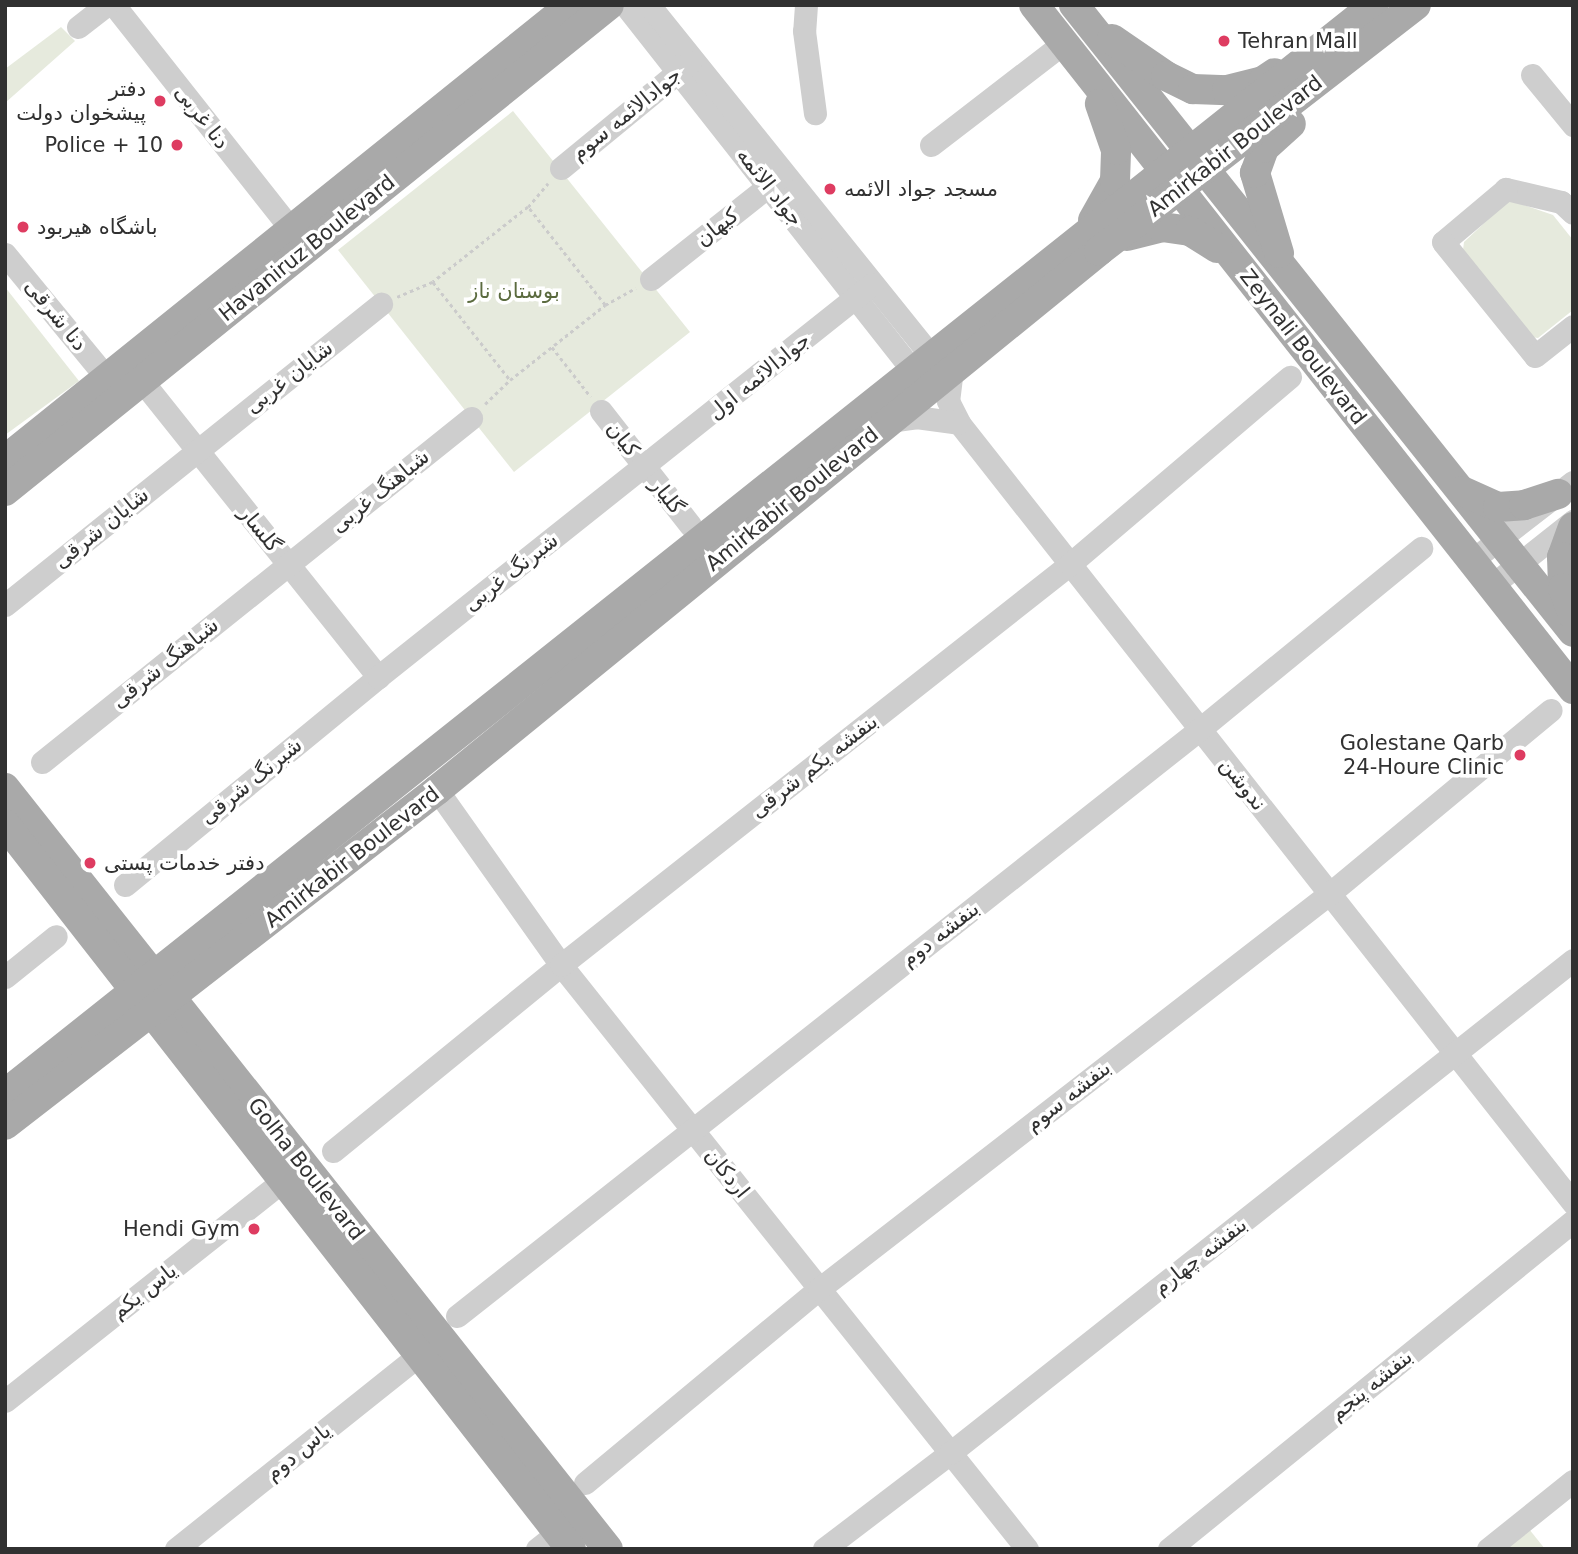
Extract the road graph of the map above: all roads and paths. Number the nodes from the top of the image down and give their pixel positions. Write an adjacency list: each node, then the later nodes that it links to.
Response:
1 (106, 5): 13 (street)
2 (114, 5): 27 (street, دنا غربی)
3 (570, 5): 27 (main road, Havaniruz Boulevard)
4 (609, 5): 43 (main road, Havaniruz Boulevard)
5 (625, 5): 16 (street, جواد الائمه)
6 (649, 5): 16 (street, جواد الائمه)
7 (806, 5): 18 (street)
8 (1034, 5): 14 (main road, Zeynali Boulevard)
9 (1374, 5): 15 (main road, Amirkabir Boulevard)
10 (1416, 5): 21 (main road, Amirkabir Boulevard)
11 (1428, 5): 30 (main road)
12 (1079, 12): 15 (main road); 21 (main road, Zeynali Boulevard)
13 (78, 27)
14 (1057, 36): 20 (street); 24 (main road, Zeynali Boulevard); 28 (main road)
15 (1332, 38): 21 (main road, Amirkabir Boulevard)
16 (685, 66): 22 (street, جوادالائمه سوم); 23 (street, جواد الائمه)
17 (1532, 75): 19 (street)
18 (815, 113)
19 (1573, 125)
20 (930, 145)
21 (1196, 161): 24 (main road, Amirkabir Boulevard); 30 (main road, Zeynali Boulevard)
22 (561, 168): 25 (path)
23 (776, 180): 31 (street, کیهان); 33 (street, جواد الائمه)
24 (1171, 181): 28 (main road, Amirkabir Boulevard); 34 (main road, Zeynali Boulevard)
25 (528, 207): 32 (path); 36 (path)
26 (1573, 213): 37 (street)
27 (290, 228): 40 (main road, Havaniruz Boulevard)
28 (1091, 243): 34 (main road); 39 (main road, Amirkabir Boulevard)
29 (5, 254): 40 (street, دنا شرقی)
30 (1287, 276): 52 (main road, Zeynali Boulevard)
31 (651, 279): 36 (path)
32 (433, 282): 35 (path); 42 (path)
33 (864, 291): 39 (street, جواد الائمه); 50 (street, جوادالائمه اول)
34 (1261, 292): 59 (main road, Zeynali Boulevard)
35 (381, 304): 48 (street, شایان غربی)
36 (605, 305): 38 (path)
37 (1573, 326)
38 (552, 347): 42 (path); 44 (path)
39 (932, 365): 46 (main road, Amirkabir Boulevard); 47 (street); 81 (main road, Amirkabir Boulevard)
40 (106, 377): 49 (main road, Havaniruz Boulevard)
41 (1290, 377): 61 (street, بنفشه یکم شرقی)
42 (510, 380): 45 (path)
43 (142, 381): 48 (street, گلسار); 53 (main road, Havaniruz Boulevard)
44 (601, 411): 50 (street, کیان)
45 (471, 418): 60 (street, شباهنگ غربی)
46 (886, 421): 47 (street); 73 (main road, Amirkabir Boulevard)
47 (959, 423): 61 (street, ندوشن)
48 (197, 450): 60 (street, گلسار); 64 (street, شایان شرقی)
49 (5, 460)
50 (645, 467): 55 (street, گلیار); 67 (street, شبرنگ غربی)
51 (1565, 488): 52 (main road); 57 (street)
52 (1456, 489): 57 (main road, Zeynali Boulevard)
53 (5, 491)
54 (1573, 521): 62 (street)
55 (690, 525)
56 (1573, 527): 65 (main road)
57 (1498, 541): 59 (street); 62 (main road, Zeynali Boulevard)
58 (1421, 548): 70 (street, بنفشه دوم)
59 (1471, 561): 63 (main road, Zeynali Boulevard)
60 (288, 564): 67 (street, گلسار); 71 (street, شباهنگ شرقی)
61 (1070, 564): 70 (street, ندوشن); 79 (street, بنفشه یکم شرقی)
62 (1518, 565): 63 (street); 66 (main road, Zeynali Boulevard)
63 (1491, 586): 68 (main road, Zeynali Boulevard)
64 (5, 605)
65 (1573, 615)
66 (1573, 632)
67 (378, 677): 75 (street, شبرنگ شرقی)
68 (1573, 689)
69 (1551, 710): 76 (street, بنفشه سوم)
70 (1200, 729): 76 (street, ندوشن); 85 (street, بنفشه دوم)
71 (42, 762)
72 (5, 788): 81 (main road, Golha Boulevard)
73 (437, 790): 79 (street, اردکان); 81 (main road, Amirkabir Boulevard)
74 (5, 824): 81 (main road, Golha Boulevard)
75 (125, 885)
76 (1329, 894): 82 (street, ندوشن); 90 (street, بنفشه سوم)
77 (56, 936): 80 (street)
78 (1573, 960): 82 (street, بنفشه چهارم)
79 (561, 965): 85 (street, اردکان); 86 (street, بنفشه یکم شرقی)
80 (5, 977)
81 (154, 995): 83 (main road, Amirkabir Boulevard); 84 (main road, Amirkabir Boulevard); 87 (main road, Golha Boulevard); 97 (main road, Golha Boulevard)
82 (1455, 1054): 88 (street, ندوشن); 94 (street, بنفشه چهارم)
83 (5, 1094)
84 (5, 1125)
85 (692, 1130): 90 (street, اردکان); 91 (street, بنفشه دوم)
86 (333, 1151)
87 (283, 1181): 92 (main road, Golha Boulevard); 93 (street, یاس یکم)
88 (1573, 1203)
89 (1573, 1221): 102 (street, بنفشه پنجم)
90 (820, 1289): 94 (street, اردکان); 96 (street, بنفشه سوم)
91 (457, 1316)
92 (419, 1355): 97 (main road, Golha Boulevard); 99 (street, یاس دوم)
93 (5, 1401)
94 (950, 1453): 100 (street, بنفشه چهارم); 101 (street, اردکان)
95 (1573, 1481): 103 (street)
96 (585, 1483)
97 (562, 1536): 98 (main road, Golha Boulevard)
98 (599, 1546)
99 (176, 1549)
100 (824, 1549)
101 (1027, 1549)
102 (1169, 1549)
103 (1488, 1549)

